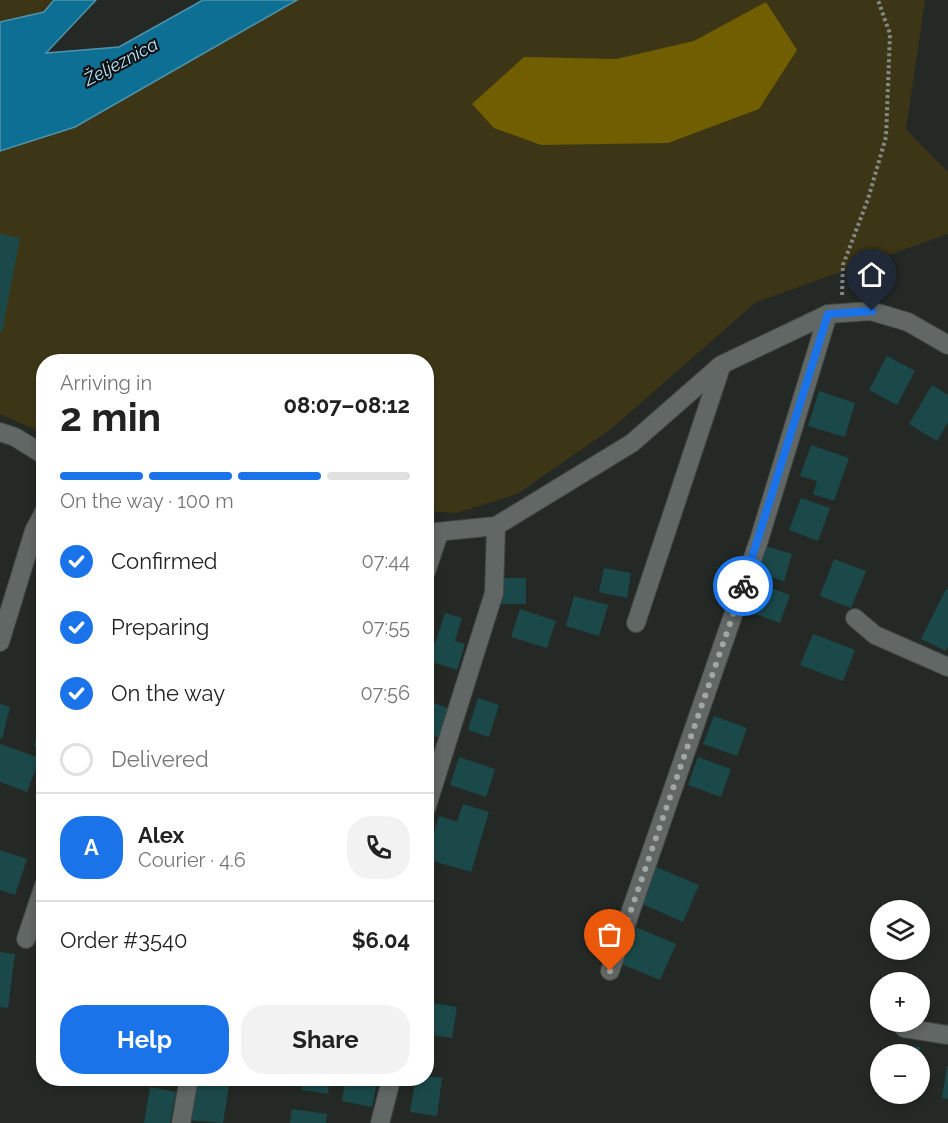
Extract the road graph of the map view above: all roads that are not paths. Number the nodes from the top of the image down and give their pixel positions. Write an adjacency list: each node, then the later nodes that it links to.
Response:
1 (836, 313): 2 (street); 3 (street); 16 (street)
2 (948, 345)
3 (721, 365): 6 (street); 10 (street)
4 (0, 432): 5 (street)
5 (36, 450)
6 (496, 526): 8 (street); 13 (street)
7 (36, 527): 11 (street)
8 (434, 533)
9 (855, 618): 12 (street)
10 (636, 623)
11 (0, 642)
12 (948, 667)
13 (434, 783)
14 (36, 909): 15 (street)
15 (26, 939)
16 (610, 971)
17 (929, 1032): 18 (street)
18 (948, 1035)
19 (188, 1086): 21 (street)
20 (389, 1086): 22 (street)
21 (182, 1123)
22 (380, 1123)

